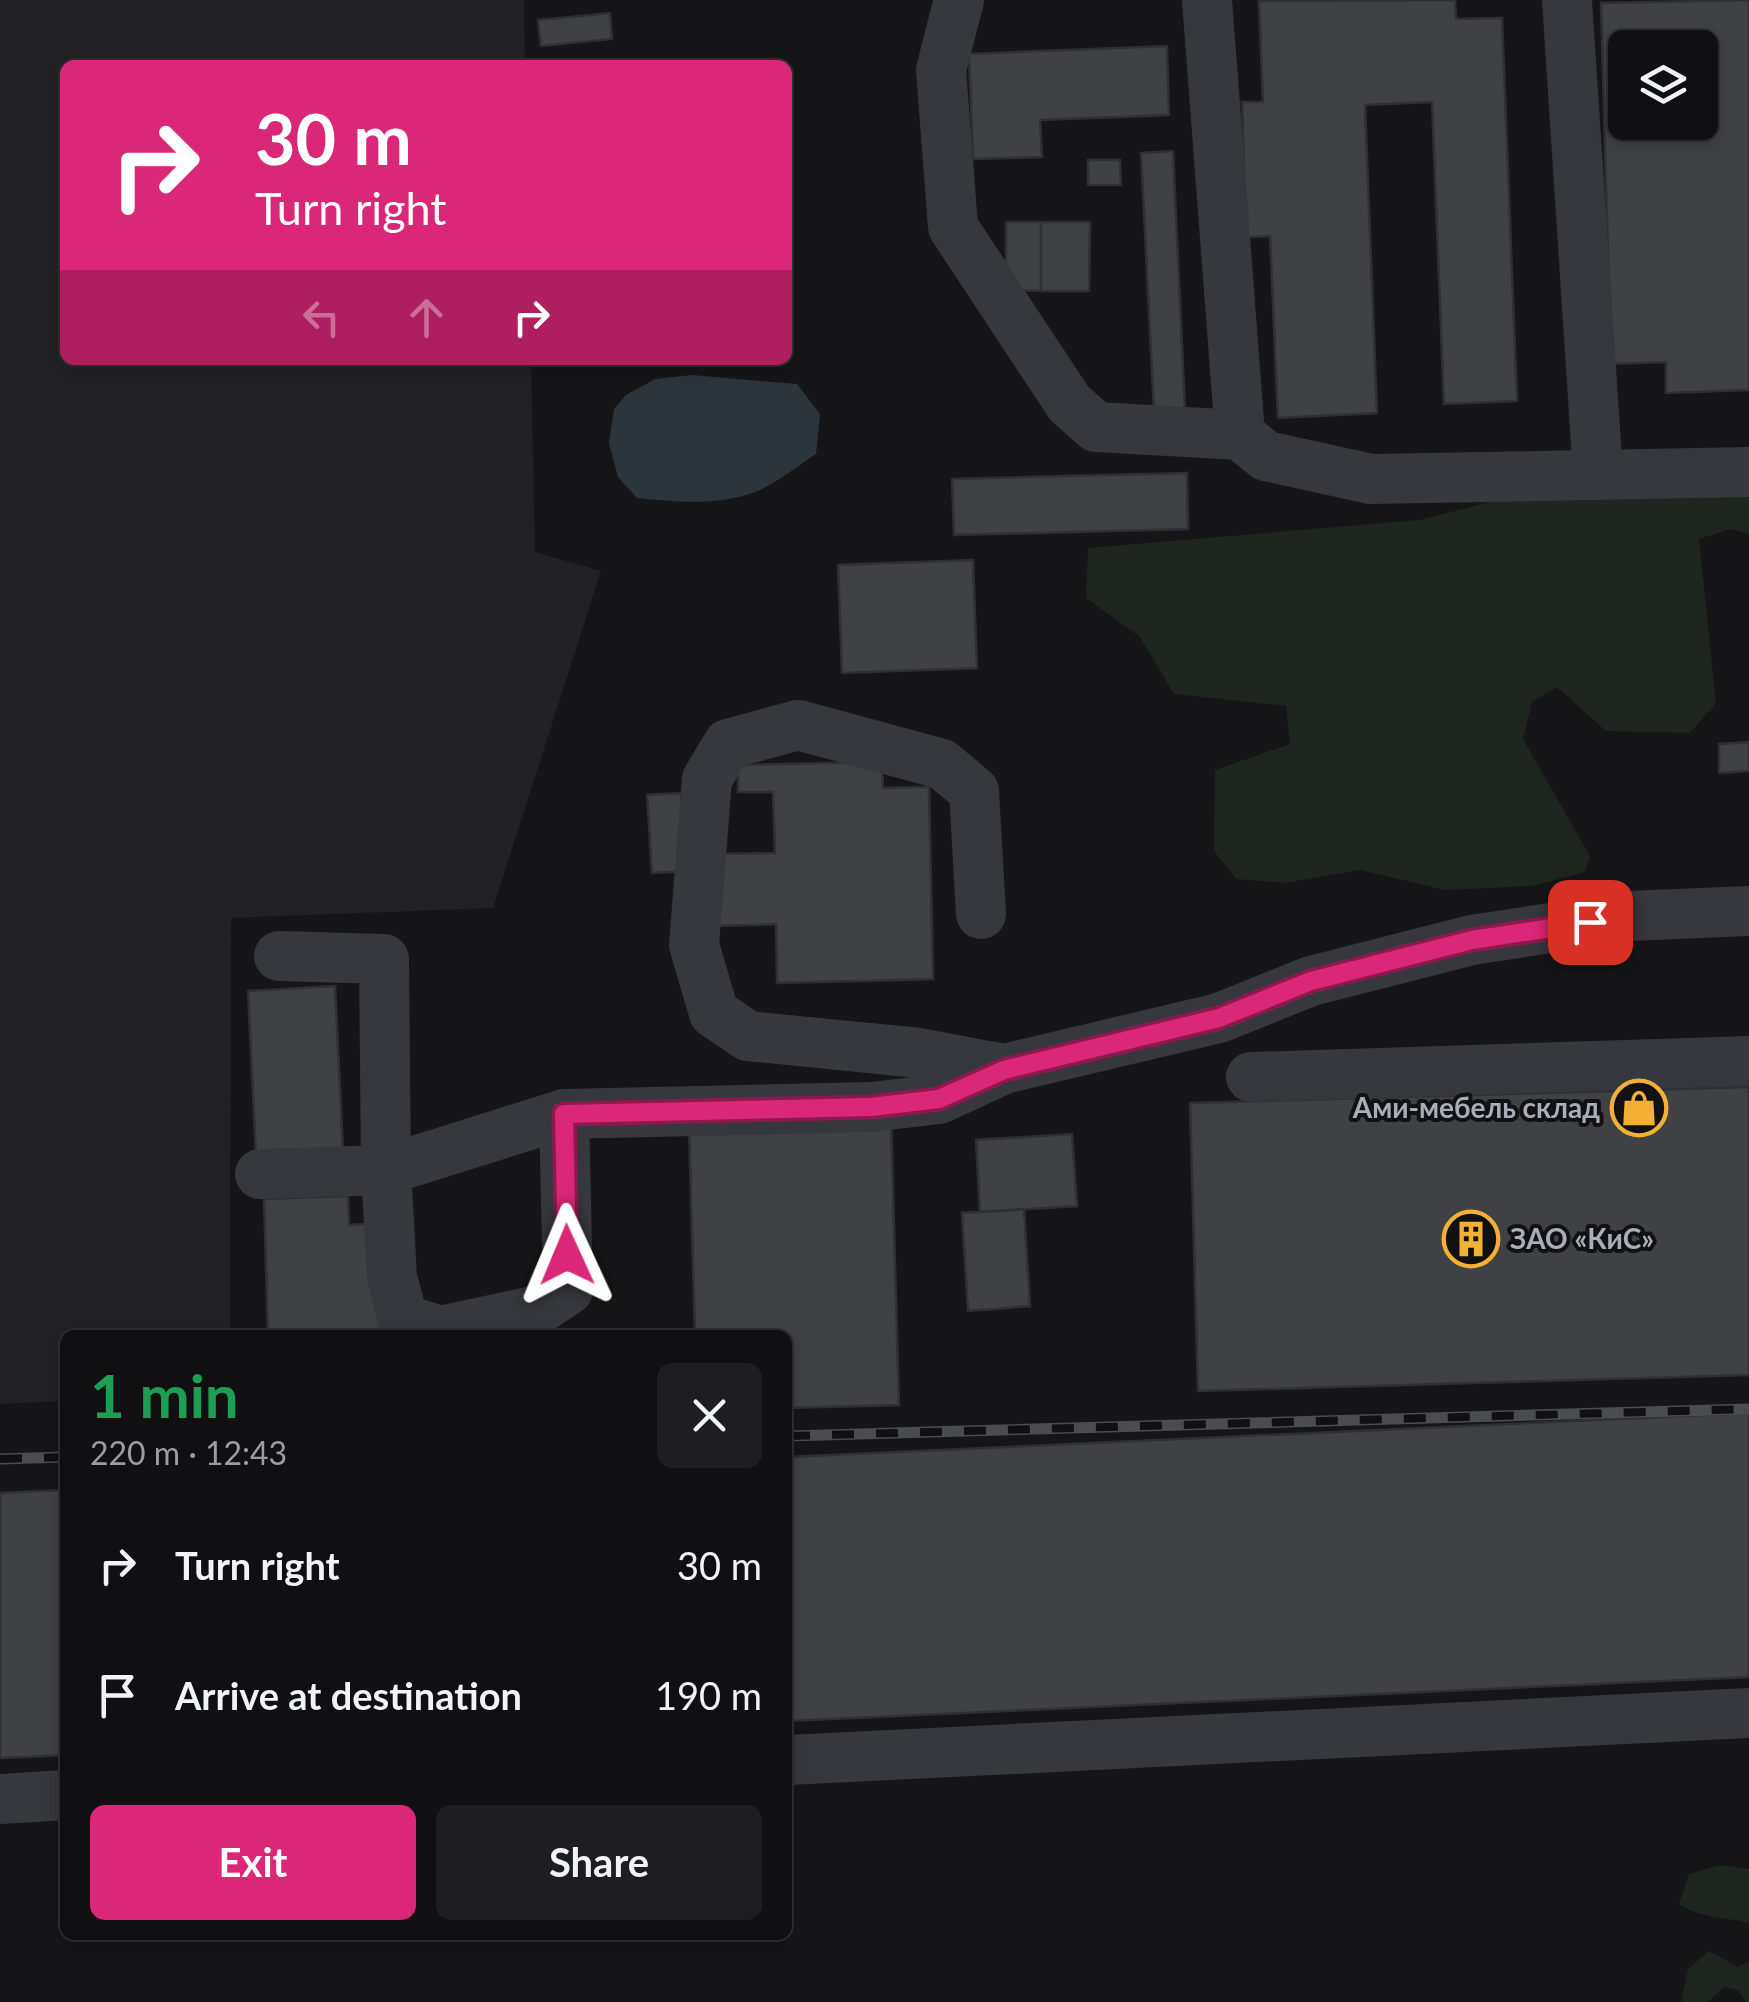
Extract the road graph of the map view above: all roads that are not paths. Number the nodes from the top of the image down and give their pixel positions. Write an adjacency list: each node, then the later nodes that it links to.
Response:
1 (959, 0): 4 (lane)
2 (1207, 0): 4 (lane)
3 (1567, 0): 6 (lane)
4 (1240, 435): 6 (lane)
5 (1749, 472): 6 (lane)
6 (1598, 474)
7 (1749, 911): 11 (lane)
8 (981, 914): 11 (lane)
9 (279, 956): 14 (lane)
10 (1749, 1062): 12 (lane)
11 (1004, 1070): 13 (lane)
12 (1251, 1077)
13 (564, 1114): 14 (lane); 17 (lane)
14 (386, 1170): 15 (lane); 16 (lane)
15 (260, 1174)
16 (438, 1330)
17 (446, 1330)
18 (1749, 1712): 19 (lane)
19 (792, 1760)
20 (60, 1795): 21 (lane)
21 (0, 1798)

